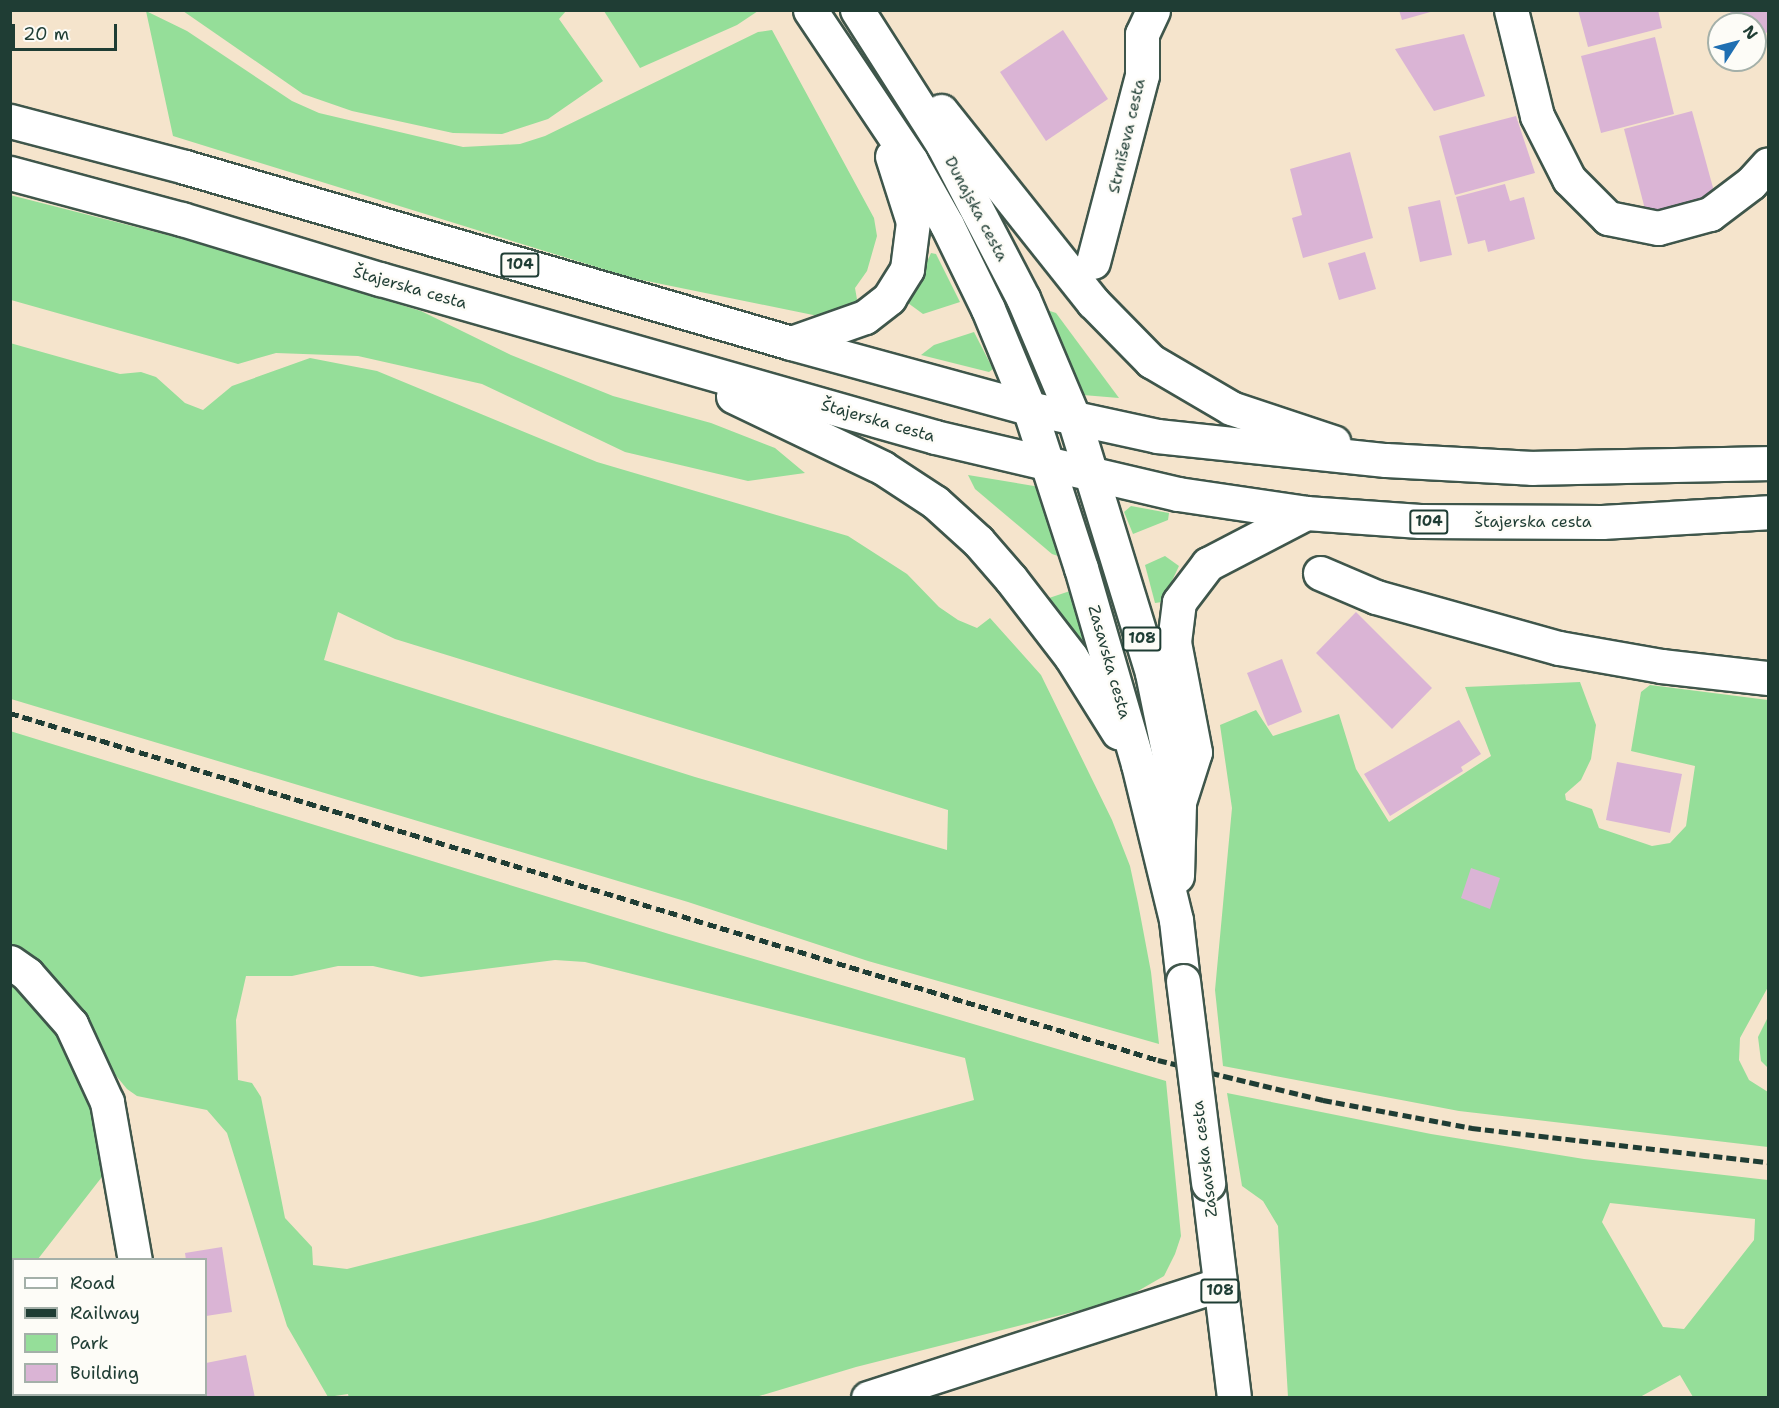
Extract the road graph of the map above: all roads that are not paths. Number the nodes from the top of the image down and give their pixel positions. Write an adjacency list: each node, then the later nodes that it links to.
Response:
1 (810, 10): 5 (main road, Dunajska cesta)
2 (1511, 10): 7 (main road)
3 (862, 17): 13 (main road, Dunajska cesta / 108); 14 (main road)
4 (1140, 18): 9 (main road, Strniševa cesta)
5 (875, 109): 10 (main road); 12 (main road, Dunajska cesta)
6 (10, 121): 10 (main road, 104)
7 (1768, 164)
8 (10, 173): 11 (main road, Štajerska cesta / 104)
9 (1093, 262)
10 (791, 343): 12 (main road, 104)
11 (647, 356): 16 (main road, Štajerska cesta / 104); 22 (main road)
12 (1029, 408): 13 (main road, 104); 16 (main road, Zasavska cesta)
13 (1074, 420): 14 (main road, 104); 17 (main road, Zasavska cesta / 108)
14 (1386, 460): 15 (main road, 104)
15 (1768, 463)
16 (1049, 467): 17 (main road, Štajerska cesta / 104); 22 (main road, Zasavska cesta)
17 (1093, 477): 19 (main road, Štajerska cesta / 104); 23 (main road, Zasavska cesta / 108)
18 (1768, 512): 19 (main road, Štajerska cesta / 104)
19 (1306, 513): 23 (main road)
20 (1320, 573): 21 (main road)
21 (1768, 678)
22 (1138, 764): 24 (main road, Zasavska cesta)
23 (1179, 804): 24 (main road, Zasavska cesta / 108)
24 (1176, 920): 27 (main road, Zasavska cesta / 108, bridge)
25 (10, 962): 26 (main road)
26 (135, 1258)
27 (1220, 1284): 28 (main road); 29 (main road, Zasavska cesta / 108)
28 (868, 1398)
29 (1234, 1398)

